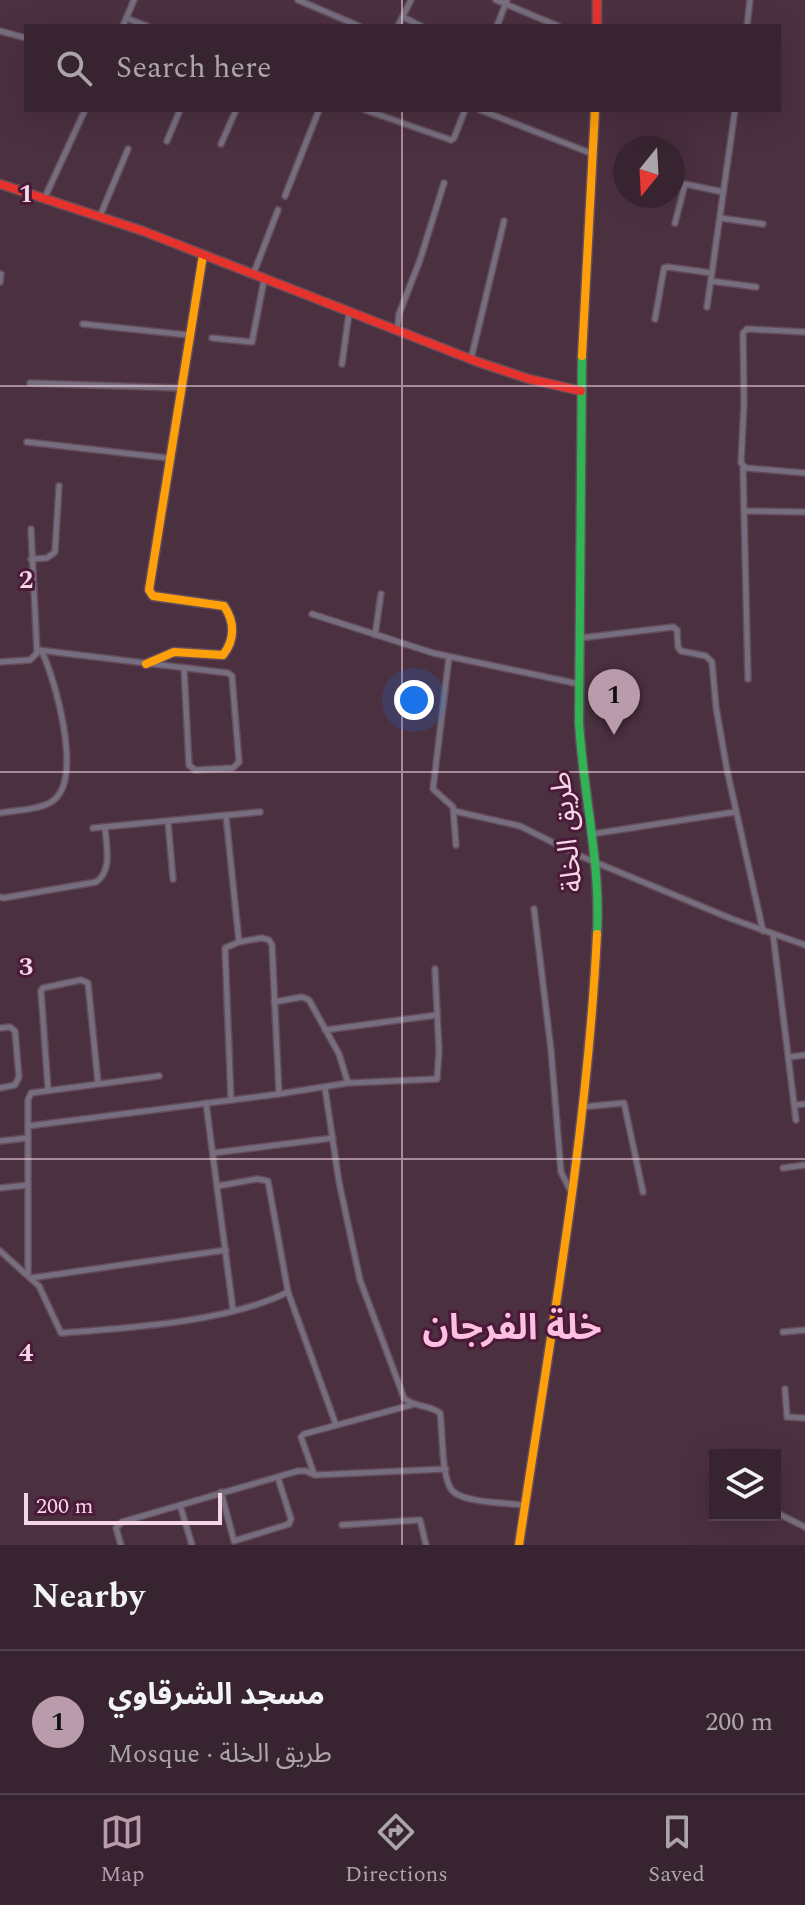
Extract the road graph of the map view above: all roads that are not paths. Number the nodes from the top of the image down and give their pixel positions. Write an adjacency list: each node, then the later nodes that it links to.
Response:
1 (134, 0): 9 (street)
2 (298, 0): 12 (street)
3 (411, 0): 8 (street)
4 (496, 0): 7 (street)
5 (597, 0): 17 (street)
6 (750, 0): 18 (street)
7 (506, 2): 15 (street); 16 (street)
8 (403, 17): 13 (street); 14 (street)
9 (126, 18): 10 (street); 11 (street)
10 (124, 24)
11 (142, 24)
12 (354, 24)
13 (399, 24)
14 (417, 24)
15 (498, 24)
16 (554, 24)
17 (597, 24)
18 (747, 24)
19 (0, 31): 20 (street)
20 (24, 37)
21 (84, 112): 38 (street)
22 (179, 112): 30 (street)
23 (235, 112): 31 (street)
24 (318, 112): 37 (street)
25 (371, 112): 26 (street)
26 (464, 112)
27 (485, 112): 33 (street)
28 (595, 112): 33 (street, طريق الخلة)
29 (735, 112): 36 (street)
30 (167, 141)
31 (221, 144)
32 (128, 149): 40 (street)
33 (593, 154): 65 (street, طريق الخلة)
34 (444, 183): 57 (street)
35 (0, 184): 38 (street)
36 (723, 193): 41 (street); 43 (street)
37 (285, 196)
38 (45, 197): 40 (street)
39 (278, 210): 48 (street)
40 (99, 217): 45 (street)
41 (720, 218): 44 (street); 46 (street)
42 (504, 221): 61 (street)
43 (675, 223)
44 (763, 224)
45 (203, 255): 48 (street); 59 (street)
46 (712, 273): 50 (street); 55 (street)
47 (1, 274): 51 (street)
48 (253, 276): 49 (street)
49 (264, 280): 54 (street); 60 (street)
50 (711, 281): 52 (street); 53 (street)
51 (0, 282)
52 (756, 287)
53 (707, 307)
54 (349, 313): 57 (street); 62 (street)
55 (655, 319)
56 (83, 324): 59 (street)
57 (397, 331): 61 (street)
58 (805, 332): 68 (street)
59 (188, 335): 64 (street)
60 (212, 338)
61 (471, 359): 65 (street)
62 (342, 364)
63 (30, 383): 64 (street)
64 (179, 388): 67 (street)
65 (581, 391): 78 (street, طريق الخلة)
66 (27, 442): 67 (street)
67 (168, 458): 82 (street)
68 (743, 468): 69 (street); 71 (street)
69 (805, 473)
70 (59, 486): 74 (street)
71 (744, 511): 72 (street); 84 (street)
72 (805, 512)
73 (31, 529): 74 (street)
74 (31, 559): 79 (street)
75 (381, 594): 77 (street)
76 (312, 614): 77 (street)
77 (375, 635): 80 (street)
78 (580, 638): 85 (street, طريق الخلة); 88 (street)
79 (40, 650): 81 (street); 82 (street); 89 (street)
80 (449, 657): 85 (street); 86 (street)
81 (0, 662)
82 (146, 664): 83 (street)
83 (184, 668): 83 (street)
84 (748, 679)
85 (579, 684): 94 (street, طريق الخلة)
86 (454, 811): 95 (street); 96 (street)
87 (260, 812): 90 (street)
88 (735, 812): 94 (street); 100 (street)
89 (0, 813)
90 (226, 816): 91 (street); 102 (street)
91 (168, 822): 92 (street); 97 (street)
92 (105, 827): 93 (street); 98 (street)
93 (93, 828)
94 (592, 834): 96 (street, طريق الخلة)
95 (456, 845)
96 (595, 862): 100 (street); 122 (street, طريق الخلة)
97 (173, 879)
98 (0, 897)
99 (534, 909): 134 (street)
100 (763, 931): 101 (street)
101 (773, 934): 103 (street); 110 (street)
102 (239, 942): 105 (street); 118 (street)
103 (805, 945)
104 (435, 969): 106 (street)
105 (274, 1002): 108 (street); 117 (street)
106 (437, 1015): 108 (street); 113 (street)
107 (0, 1028): 114 (street)
108 (325, 1030): 113 (street)
109 (805, 1055): 110 (street)
110 (789, 1057): 121 (street)
111 (159, 1076): 112 (street)
112 (98, 1083): 116 (street); 116 (street)
113 (348, 1083): 115 (street)
114 (0, 1088)
115 (325, 1088): 117 (street); 126 (street)
116 (48, 1089): 124 (street)
117 (279, 1094): 118 (street)
118 (231, 1100): 119 (street)
119 (206, 1103): 124 (street); 128 (street)
120 (805, 1104): 121 (street)
121 (795, 1105): 123 (street)
122 (582, 1107): 134 (street, طريق الخلة); 135 (street)
123 (796, 1120)
124 (28, 1126): 125 (street)
125 (28, 1138): 127 (street); 131 (street)
126 (333, 1138): 128 (street); 144 (street)
127 (0, 1141)
128 (213, 1153): 132 (street)
129 (805, 1165): 130 (street)
130 (783, 1168)
131 (28, 1185): 133 (street); 138 (street)
132 (218, 1186): 136 (street); 139 (street)
133 (0, 1188)
134 (572, 1192): 152 (street, طريق الخلة)
135 (643, 1192)
136 (226, 1250): 138 (street); 140 (street)
137 (0, 1251): 138 (street)
138 (30, 1277): 140 (street)
139 (288, 1292): 140 (street); 146 (street)
140 (233, 1310)
141 (805, 1330): 142 (street)
142 (783, 1332)
143 (785, 1389): 145 (street)
144 (412, 1405): 146 (street); 147 (street)
145 (805, 1418)
146 (336, 1425): 148 (street)
147 (446, 1469): 148 (street); 152 (street)
148 (315, 1475): 149 (street)
149 (278, 1478): 150 (street); 156 (street)
150 (221, 1492): 151 (street); 156 (street)
151 (180, 1505): 157 (street); 158 (street)
152 (524, 1505): 160 (street, طريق الخلة)
153 (781, 1515): 155 (street)
154 (342, 1525): 159 (street)
155 (805, 1527)
156 (234, 1543)
157 (121, 1545)
158 (192, 1545)
159 (426, 1545)
160 (519, 1545)

